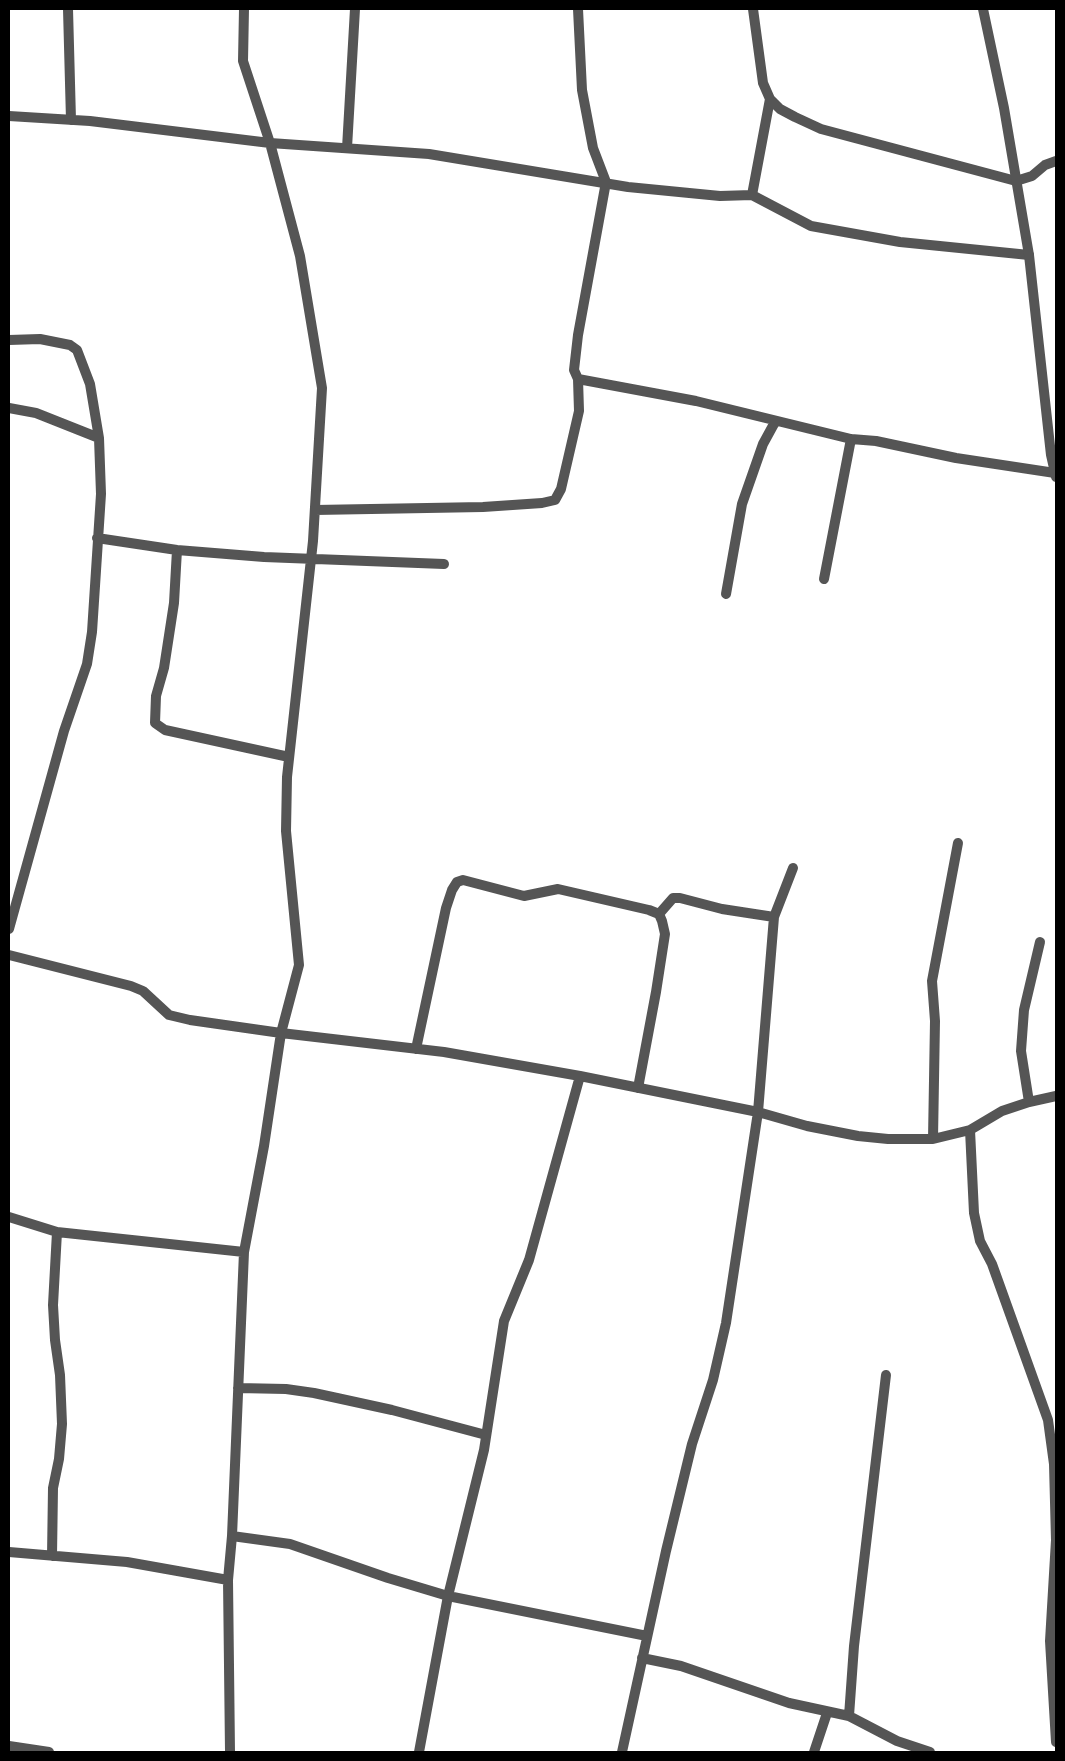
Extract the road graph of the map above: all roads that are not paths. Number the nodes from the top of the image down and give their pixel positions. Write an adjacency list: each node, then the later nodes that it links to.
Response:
1 (68, 9): 9 (street)
2 (244, 9): 10 (street)
3 (355, 9): 11 (street)
4 (578, 9): 14 (street)
5 (753, 9): 7 (street)
6 (983, 9): 13 (street)
7 (770, 99): 13 (street); 15 (street)
8 (9, 116): 9 (street)
9 (71, 120): 10 (street)
10 (270, 144): 11 (street); 24 (street)
11 (346, 148): 14 (street)
12 (1056, 161): 13 (street)
13 (1016, 180): 16 (street)
14 (606, 182): 15 (street); 18 (street)
15 (752, 194): 16 (street)
16 (1029, 255): 23 (street)
17 (9, 340): 21 (street)
18 (578, 379): 20 (street); 24 (street)
19 (9, 408): 21 (street)
20 (775, 422): 22 (street); 30 (street)
21 (99, 438): 25 (street)
22 (851, 439): 23 (street); 29 (street)
23 (1056, 475)
24 (315, 510): 27 (street)
25 (97, 538): 26 (street); 36 (street)
26 (177, 550): 27 (street); 31 (street)
27 (311, 558): 28 (street); 31 (street)
28 (444, 564)
29 (824, 579)
30 (726, 594)
31 (289, 757): 39 (street)
32 (958, 844): 47 (street)
33 (792, 868): 35 (street)
34 (659, 914): 35 (street); 40 (street); 42 (street)
35 (774, 916): 45 (street)
36 (9, 929)
37 (1040, 942): 44 (street)
38 (9, 955): 39 (street)
39 (281, 1033): 40 (street); 50 (street)
40 (416, 1049): 41 (street)
41 (580, 1076): 42 (street); 53 (street)
42 (638, 1088): 45 (street)
43 (1056, 1096): 44 (street)
44 (1029, 1102): 46 (street)
45 (758, 1112): 47 (street); 59 (street)
46 (970, 1130): 47 (street); 63 (street)
47 (933, 1138)
48 (9, 1217): 49 (street)
49 (57, 1232): 50 (street); 56 (street)
50 (244, 1252): 52 (street)
51 (886, 1376): 62 (street)
52 (238, 1388): 53 (street); 54 (street)
53 (486, 1435): 58 (street)
54 (232, 1536): 57 (street); 58 (street)
55 (9, 1552): 56 (street)
56 (52, 1556): 57 (street)
57 (228, 1580): 67 (street)
58 (448, 1596): 59 (street); 68 (street)
59 (647, 1636): 60 (street)
60 (642, 1658): 61 (street); 69 (street)
61 (827, 1713): 62 (street); 70 (street)
62 (849, 1716): 65 (street)
63 (1056, 1742)
64 (9, 1746): 66 (street)
65 (908, 1748): 71 (street)
66 (48, 1752)
67 (230, 1752)
68 (419, 1752)
69 (622, 1752)
70 (814, 1752)
71 (930, 1752)

